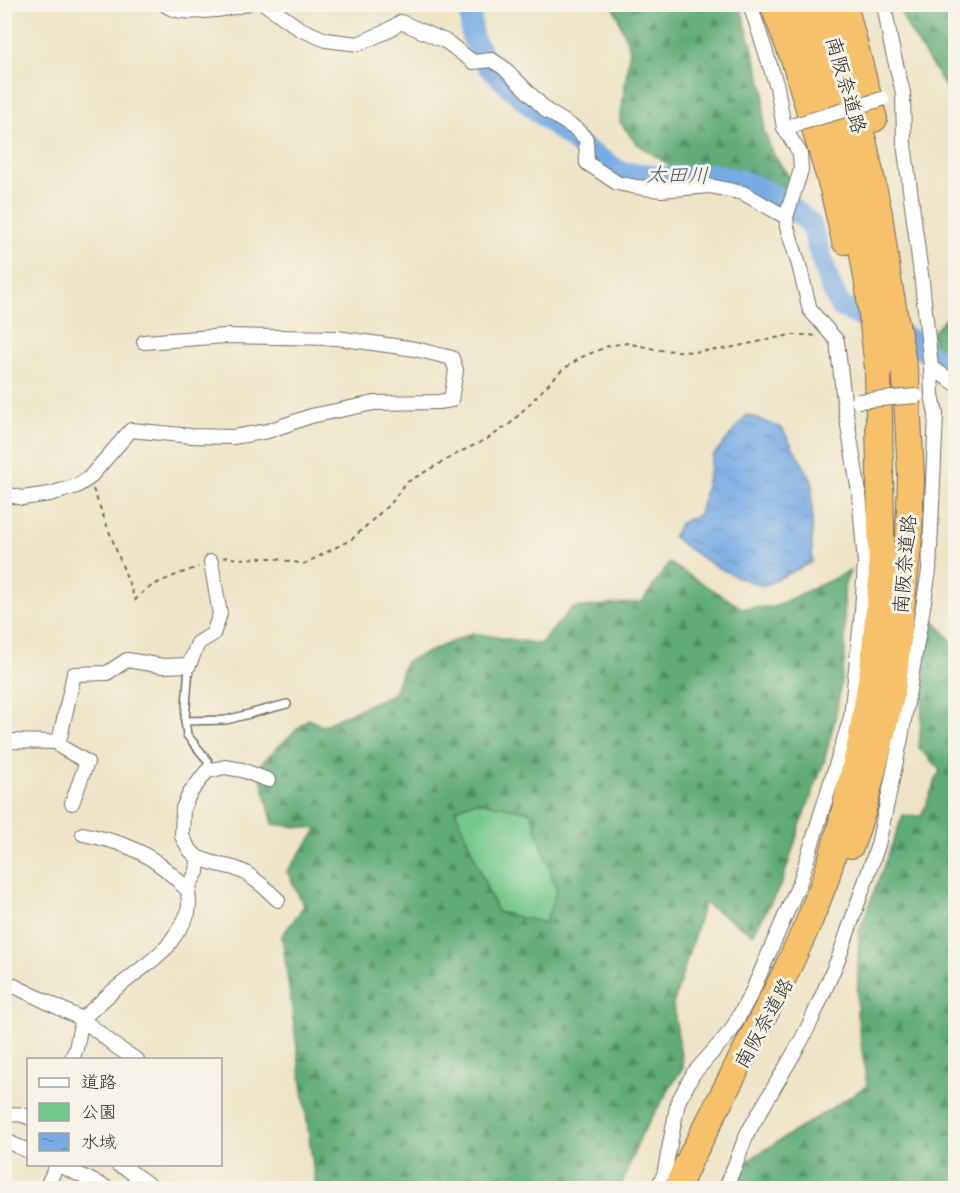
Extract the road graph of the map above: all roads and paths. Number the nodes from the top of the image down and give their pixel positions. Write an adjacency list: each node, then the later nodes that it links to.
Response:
1 (164, 4): 2 (street)
2 (246, 4)
3 (265, 4): 12 (street)
4 (750, 4): 11 (street)
5 (773, 4): 20 (highway)
6 (798, 4): 20 (highway, 南阪奈道路)
7 (821, 4): 17 (highway, 南阪奈道路)
8 (844, 4): 17 (highway)
9 (884, 4): 10 (street)
10 (903, 93): 11 (street, bridge); 15 (street)
11 (789, 126): 12 (street)
12 (786, 217): 13 (street)
13 (834, 339): 19 (street); 23 (path)
14 (144, 342): 21 (street)
15 (931, 367): 16 (street); 18 (street)
16 (956, 384)
17 (911, 388): 18 (street); 19 (street, bridge); 40 (highway, 南阪奈道路)
18 (932, 395): 53 (street)
19 (851, 401): 51 (street)
20 (880, 436): 40 (highway, 南阪奈道路)
21 (89, 478): 22 (street); 23 (path)
22 (4, 495)
23 (211, 562): 24 (street)
24 (189, 665): 26 (lane); 28 (street)
25 (286, 704): 26 (lane)
26 (185, 721): 29 (lane)
27 (4, 741): 28 (street)
28 (59, 742): 31 (street)
29 (207, 771): 30 (street); 33 (street)
30 (268, 780)
31 (72, 803)
32 (84, 834): 34 (street)
33 (198, 858): 34 (street); 35 (street)
34 (188, 891): 37 (street)
35 (278, 900)
36 (4, 981): 37 (street)
37 (82, 1019): 38 (street); 39 (street)
38 (72, 1058)
39 (135, 1058)
40 (724, 1096): 52 (highway, 南阪奈道路)
41 (4, 1116): 42 (street)
42 (27, 1117)
43 (4, 1140): 44 (street)
44 (27, 1151)
45 (57, 1166): 48 (street)
46 (59, 1166): 49 (street)
47 (121, 1166): 50 (street)
48 (46, 1188)
49 (107, 1188)
50 (153, 1188)
51 (657, 1188)
52 (677, 1188)
53 (726, 1188)

